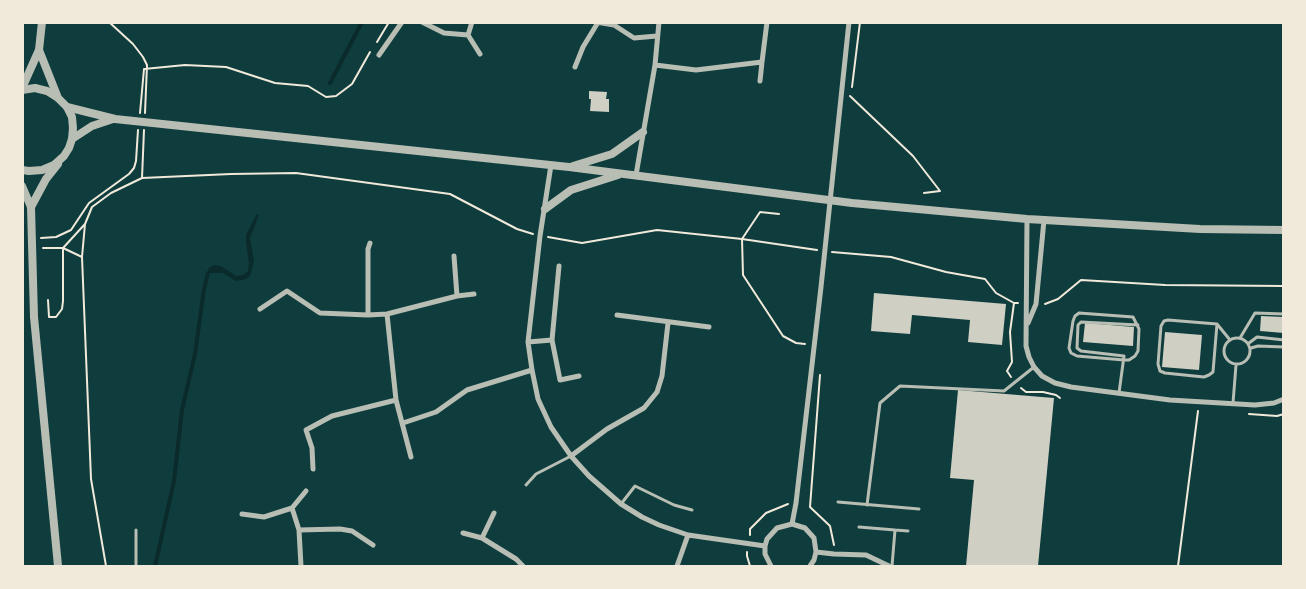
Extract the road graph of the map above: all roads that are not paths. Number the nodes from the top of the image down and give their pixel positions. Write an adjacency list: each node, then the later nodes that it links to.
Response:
1 (402, 22): 13 (street)
2 (422, 22): 9 (street)
3 (659, 22): 10 (street)
4 (767, 22): 14 (street)
5 (849, 22): 82 (street)
6 (472, 23): 9 (street)
7 (596, 23): 10 (street); 16 (street)
8 (41, 26): 11 (street)
9 (468, 36): 12 (street)
10 (657, 36): 15 (street)
11 (39, 50): 18 (street); 19 (street)
12 (480, 54)
13 (379, 55)
14 (762, 62): 15 (street); 17 (street)
15 (654, 65): 22 (street)
16 (575, 67)
17 (760, 81)
18 (22, 89): 19 (street)
19 (58, 98): 20 (street)
20 (67, 107): 21 (street); 23 (street)
21 (115, 119): 23 (street); 25 (street)
22 (643, 132): 26 (street); 29 (street)
23 (72, 139): 24 (street)
24 (64, 156): 27 (street); 31 (street)
25 (551, 165): 26 (street); 32 (street)
26 (569, 167): 28 (street)
27 (22, 170)
28 (622, 173): 29 (street); 32 (street)
29 (636, 175): 33 (street)
30 (22, 186): 31 (street)
31 (31, 207): 94 (street)
32 (545, 209): 55 (street)
33 (1027, 219): 34 (street); 49 (street)
34 (1044, 220): 35 (street); 49 (street)
35 (1284, 230)
36 (370, 243): 44 (street)
37 (454, 256): 40 (street)
38 (559, 266): 52 (street)
39 (474, 294): 40 (street)
40 (457, 296): 42 (street)
41 (260, 310): 44 (street)
42 (388, 314): 44 (street); 66 (street)
43 (1284, 314): 51 (lane)
44 (368, 315)
45 (617, 315): 46 (street)
46 (668, 323): 50 (street); 70 (street)
47 (1217, 324): 47 (lane); 53 (lane)
48 (1138, 325): 59 (lane); 59 (lane); 59 (lane)
49 (1027, 326): 61 (street)
50 (709, 327)
51 (1240, 338): 53 (lane); 56 (lane)
52 (552, 340): 55 (street); 63 (street)
53 (1230, 340): 60 (lane)
54 (1284, 340): 56 (lane)
55 (528, 342): 62 (street)
56 (1248, 343): 58 (lane)
57 (1284, 347): 58 (lane)
58 (1251, 348): 60 (lane)
59 (1124, 360): 64 (lane)
60 (1236, 365): 67 (lane)
61 (1034, 367): 64 (street); 76 (lane)
62 (532, 370): 68 (street); 70 (street)
63 (579, 376)
64 (1119, 393): 67 (street)
65 (1284, 399): 67 (street)
66 (396, 400): 68 (street); 71 (street)
67 (1232, 404)
68 (403, 422): 69 (street)
69 (411, 456)
70 (572, 456): 72 (lane); 75 (street)
71 (313, 469)
72 (526, 485)
73 (306, 491): 77 (street)
74 (838, 502): 76 (lane)
75 (621, 504): 79 (lane); 89 (street)
76 (867, 505): 78 (lane)
77 (292, 508): 81 (street); 85 (street)
78 (919, 509)
79 (692, 510)
80 (494, 513): 90 (street)
81 (242, 514)
82 (792, 524): 92 (street); 93 (street)
83 (858, 527): 86 (lane)
84 (136, 530): 95 (lane)
85 (299, 530): 91 (street); 96 (street)
86 (895, 530): 87 (lane); 101 (lane)
87 (908, 531)
88 (463, 532): 90 (street)
89 (688, 535): 92 (street); 98 (street)
90 (482, 538): 97 (street)
91 (373, 545)
92 (765, 546): 99 (street)
93 (816, 552): 100 (street); 101 (street)
94 (58, 566)
95 (136, 566)
96 (301, 566)
97 (523, 566)
98 (677, 566)
99 (771, 566)
100 (810, 566)
101 (891, 566)

